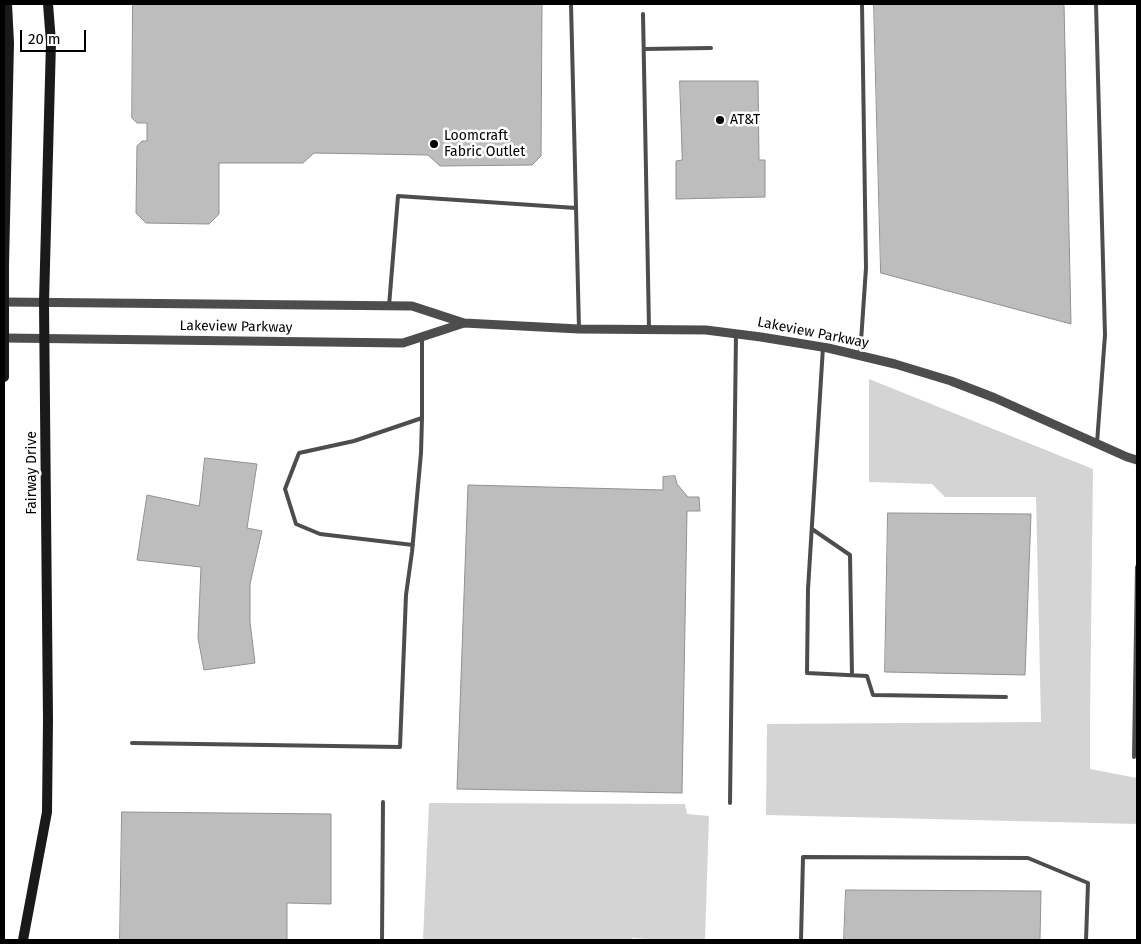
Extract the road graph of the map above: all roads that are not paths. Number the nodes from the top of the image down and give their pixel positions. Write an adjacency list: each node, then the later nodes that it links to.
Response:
1 (7, 4): 10 (main road)
2 (48, 4): 11 (main road, Fairway Drive)
3 (571, 4): 9 (lane)
4 (862, 4): 21 (lane)
5 (1096, 4): 24 (lane)
6 (643, 14): 8 (lane)
7 (711, 48): 8 (lane)
8 (644, 49): 15 (lane)
9 (576, 208): 12 (lane); 14 (lane)
10 (4, 302): 11 (street, Lakeview Parkway); 18 (main road)
11 (44, 302): 12 (street, Lakeview Parkway); 19 (main road, Fairway Drive)
12 (389, 306): 13 (street, Lakeview Parkway)
13 (464, 323): 14 (street, Lakeview Parkway); 17 (street, Lakeview Parkway)
14 (580, 329): 15 (street, Lakeview Parkway)
15 (649, 329): 16 (street, Lakeview Parkway)
16 (736, 334): 20 (street, Lakeview Parkway); 34 (lane)
17 (422, 336): 19 (street, Lakeview Parkway); 23 (lane)
18 (4, 338): 19 (street, Lakeview Parkway); 22 (main road)
19 (45, 339): 35 (main road, Fairway Drive)
20 (823, 347): 21 (street, Lakeview Parkway); 26 (lane)
21 (860, 356): 24 (street, Lakeview Parkway)
22 (4, 377)
23 (422, 418): 27 (lane); 27 (lane)
24 (1097, 443): 25 (street, Lakeview Parkway)
25 (1137, 460)
26 (812, 529): 29 (lane); 29 (lane)
27 (413, 545): 31 (lane)
28 (1137, 567): 32 (lane)
29 (852, 675): 30 (lane)
30 (1006, 697)
31 (132, 743)
32 (1134, 757)
33 (383, 802): 36 (lane)
34 (730, 803)
35 (23, 940)
36 (382, 940)
37 (801, 940): 38 (lane)
38 (1086, 940)

